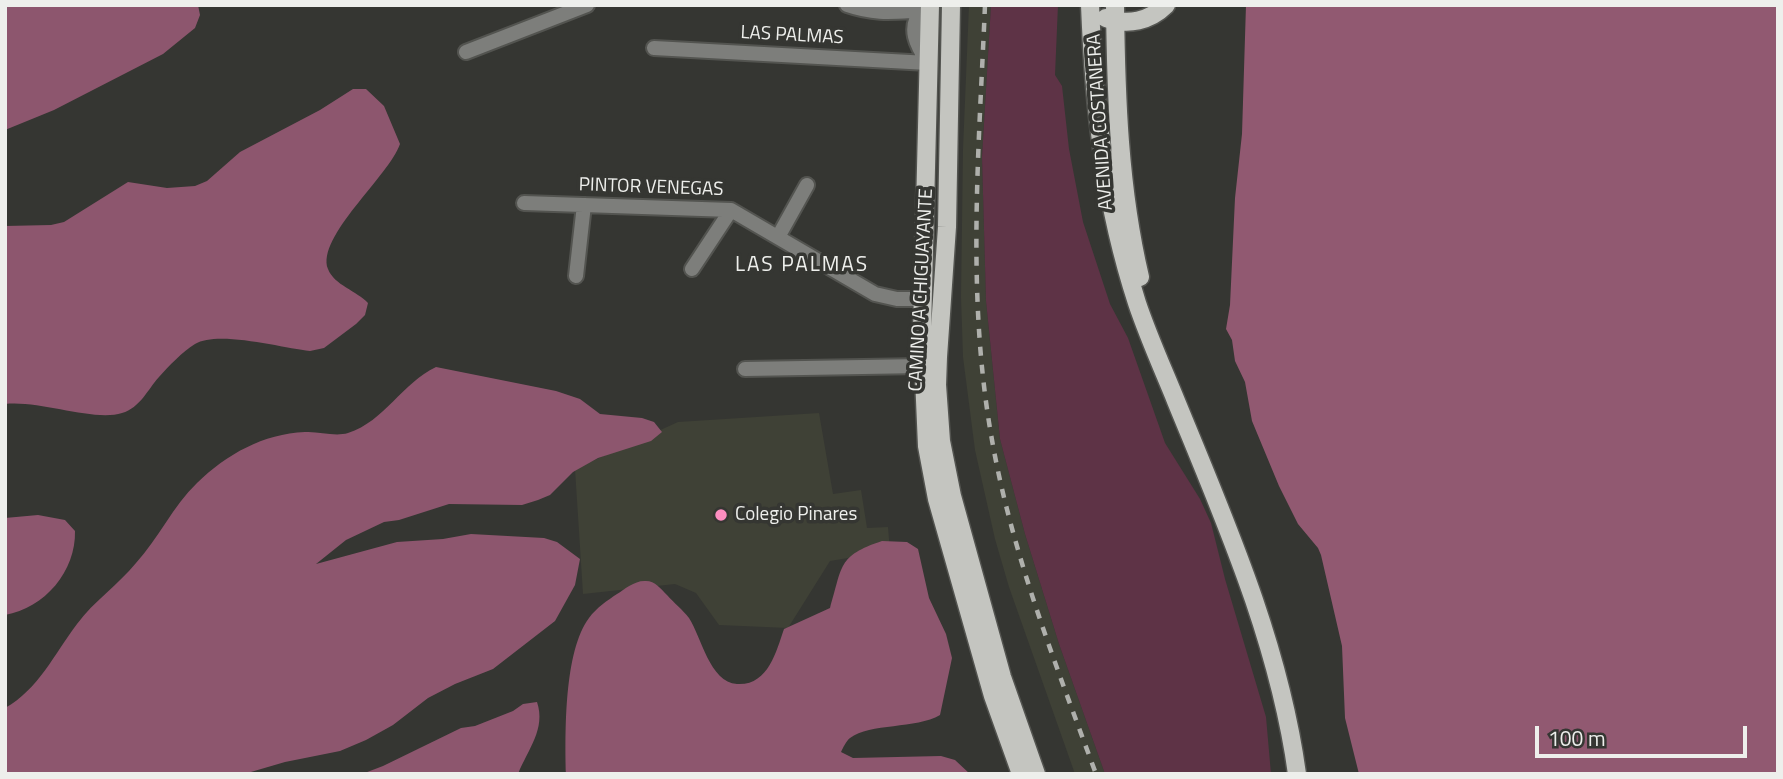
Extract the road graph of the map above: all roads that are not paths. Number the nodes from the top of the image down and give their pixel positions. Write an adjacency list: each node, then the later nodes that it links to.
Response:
1 (587, 5): 12 (street)
2 (847, 5): 7 (street)
3 (951, 5): 10 (main road, CAMINO A CHIGUAYANTE)
4 (1090, 5): 8 (main road); 24 (main road, AVENIDA COSTANERA)
5 (1166, 5): 8 (main road)
6 (928, 9): 7 (street); 9 (street); 10 (main road); 13 (main road, CAMINO A CHIGUAYANTE)
7 (891, 10): 9 (street)
8 (1115, 13): 24 (main road, AVENIDA COSTANERA)
9 (914, 25): 13 (street)
10 (951, 39): 26 (main road, CAMINO A CHIGUAYANTE)
11 (654, 48): 13 (street, LAS PALMAS)
12 (466, 52)
13 (928, 63): 21 (main road, CAMINO A CHIGUAYANTE)
14 (807, 185): 18 (street)
15 (524, 203): 16 (street, PINTOR VENEGAS)
16 (584, 205): 17 (street, PINTOR VENEGAS); 20 (street)
17 (731, 210): 18 (street, PINTOR VENEGAS); 19 (street)
18 (778, 237): 21 (street, PINTOR VENEGAS)
19 (692, 269)
20 (576, 275)
21 (922, 299): 22 (main road, CAMINO A CHIGUAYANTE)
22 (922, 366): 23 (street); 25 (main road, CAMINO A CHIGUAYANTE)
23 (745, 369)
24 (1175, 398): 27 (main road, AVENIDA COSTANERA)
25 (1021, 774)
26 (1036, 774)
27 (1297, 774)

